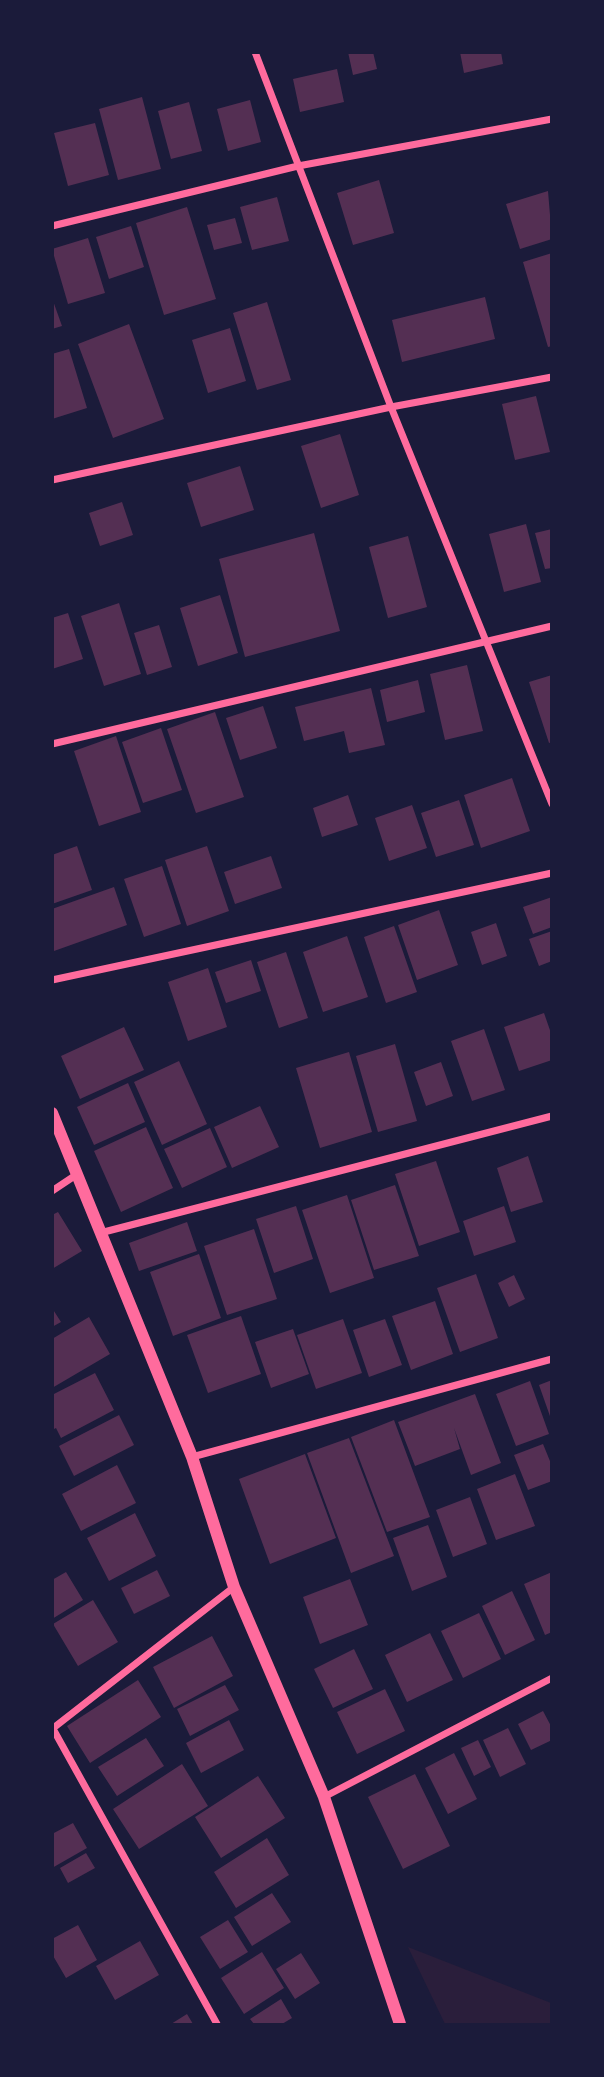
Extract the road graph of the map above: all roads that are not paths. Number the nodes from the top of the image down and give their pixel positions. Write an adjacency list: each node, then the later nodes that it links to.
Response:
1 (255, 52): 3 (street)
2 (551, 119): 3 (street)
3 (298, 166): 4 (street); 6 (street)
4 (52, 226)
5 (551, 377): 6 (street)
6 (391, 407): 7 (street); 9 (street)
7 (52, 480)
8 (551, 626): 9 (street)
9 (485, 639): 10 (street); 11 (street)
10 (52, 744)
11 (551, 804)
12 (551, 873): 13 (street)
13 (52, 980)
14 (52, 1113): 16 (street)
15 (551, 1116): 18 (street)
16 (76, 1175): 17 (street); 18 (street)
17 (52, 1191)
18 (100, 1233): 20 (street)
19 (551, 1359): 20 (street)
20 (192, 1457): 21 (street)
21 (234, 1587): 23 (street); 24 (street)
22 (551, 1678): 24 (street)
23 (53, 1728): 26 (street)
24 (324, 1797): 25 (street)
25 (398, 2024)
26 (217, 2025)

